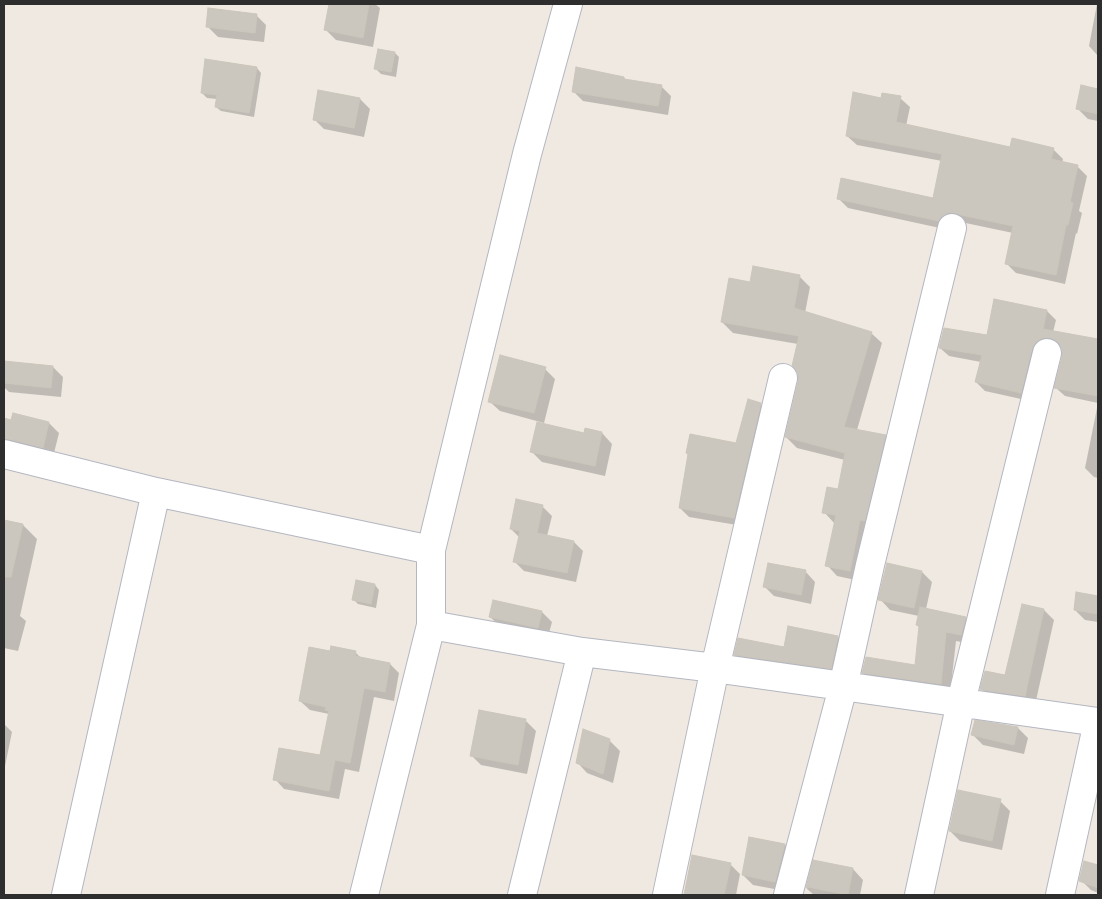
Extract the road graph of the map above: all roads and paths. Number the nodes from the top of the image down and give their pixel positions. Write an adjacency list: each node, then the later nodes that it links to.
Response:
1 (566, 4): 7 (street)
2 (952, 228): 11 (street)
3 (1047, 353): 12 (street)
4 (783, 378): 10 (street)
5 (4, 454): 6 (street)
6 (156, 492): 7 (street); 14 (street)
7 (431, 550): 8 (street)
8 (431, 625): 9 (street); 15 (street)
9 (582, 652): 10 (street); 16 (street)
10 (715, 668): 11 (street); 17 (street)
11 (843, 686): 12 (street); 18 (street)
12 (960, 702): 13 (street); 19 (street)
13 (1098, 722): 20 (street)
14 (66, 895)
15 (364, 895)
16 (522, 895)
17 (667, 895)
18 (788, 895)
19 (918, 895)
20 (1060, 895)

